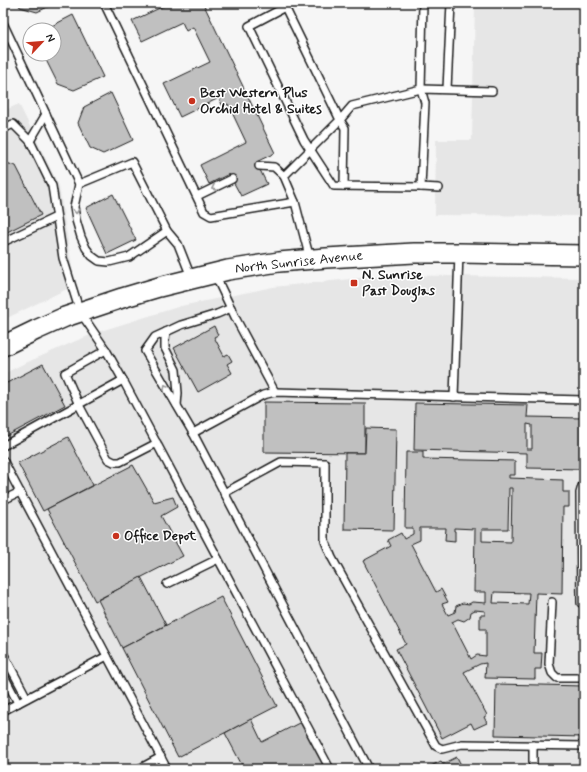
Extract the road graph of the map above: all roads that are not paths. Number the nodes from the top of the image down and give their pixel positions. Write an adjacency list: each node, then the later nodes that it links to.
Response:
1 (104, 3): 21 (lane)
2 (423, 3): 6 (lane)
3 (451, 3): 7 (lane)
4 (284, 5): 10 (lane); 13 (lane)
5 (3, 23): 9 (lane)
6 (421, 89): 7 (lane); 10 (lane); 19 (lane)
7 (447, 90): 8 (lane)
8 (492, 91)
9 (46, 114): 12 (lane); 17 (lane)
10 (340, 120): 13 (lane); 18 (lane)
11 (3, 129): 12 (lane)
12 (30, 141): 23 (lane)
13 (310, 150): 15 (lane); 18 (lane)
14 (258, 166): 15 (lane)
15 (284, 176): 22 (lane)
16 (232, 179): 21 (lane, one-way to 21)
17 (80, 184): 24 (lane); 24 (lane, one-way to 24)
18 (344, 186): 19 (lane)
19 (421, 187): 20 (lane)
20 (439, 188)
21 (197, 196): 22 (lane)
22 (295, 202): 28 (lane)
23 (56, 217): 25 (lane); 32 (lane)
24 (167, 231): 30 (lane)
25 (3, 242)
26 (459, 253): 27 (main road, North Sunrise Avenue); 28 (main road, North Sunrise Avenue); 38 (lane)
27 (584, 256)
28 (310, 259): 29 (main road, North Sunrise Avenue)
29 (214, 273): 30 (main road, North Sunrise Avenue); 31 (lane)
30 (192, 278): 32 (main road, North Sunrise Avenue)
31 (230, 308): 33 (lane); 37 (lane)
32 (80, 312): 34 (main road, North Sunrise Avenue); 35 (lane)
33 (166, 332): 41 (lane); 41 (lane, one-way to 33)
34 (3, 346)
35 (106, 350): 36 (lane); 40 (lane)
36 (123, 380): 40 (lane); 43 (lane)
37 (275, 392): 38 (lane); 42 (lane)
38 (454, 397): 39 (lane)
39 (584, 400)
40 (78, 404): 43 (lane); 44 (lane)
41 (176, 405): 42 (lane)
42 (193, 433): 48 (lane)
43 (157, 443): 50 (lane)
44 (3, 446)
45 (3, 460): 47 (lane)
46 (584, 485): 53 (lane)
47 (20, 492): 49 (lane); 55 (lane)
48 (224, 493): 61 (lane); 67 (lane)
49 (3, 500)
50 (218, 559): 51 (lane); 66 (lane)
51 (167, 584)
52 (552, 602): 57 (lane)
53 (581, 602)
54 (3, 653): 58 (lane)
55 (107, 656): 58 (lane); 63 (lane)
56 (3, 674): 59 (lane)
57 (584, 678)
58 (27, 698): 59 (lane)
59 (18, 703): 60 (lane)
60 (3, 710)
61 (532, 745): 62 (lane); 68 (lane)
62 (584, 746)
63 (161, 757): 64 (lane); 65 (lane)
64 (139, 769)
65 (168, 769)
66 (330, 769)
67 (369, 769)
68 (533, 769)

